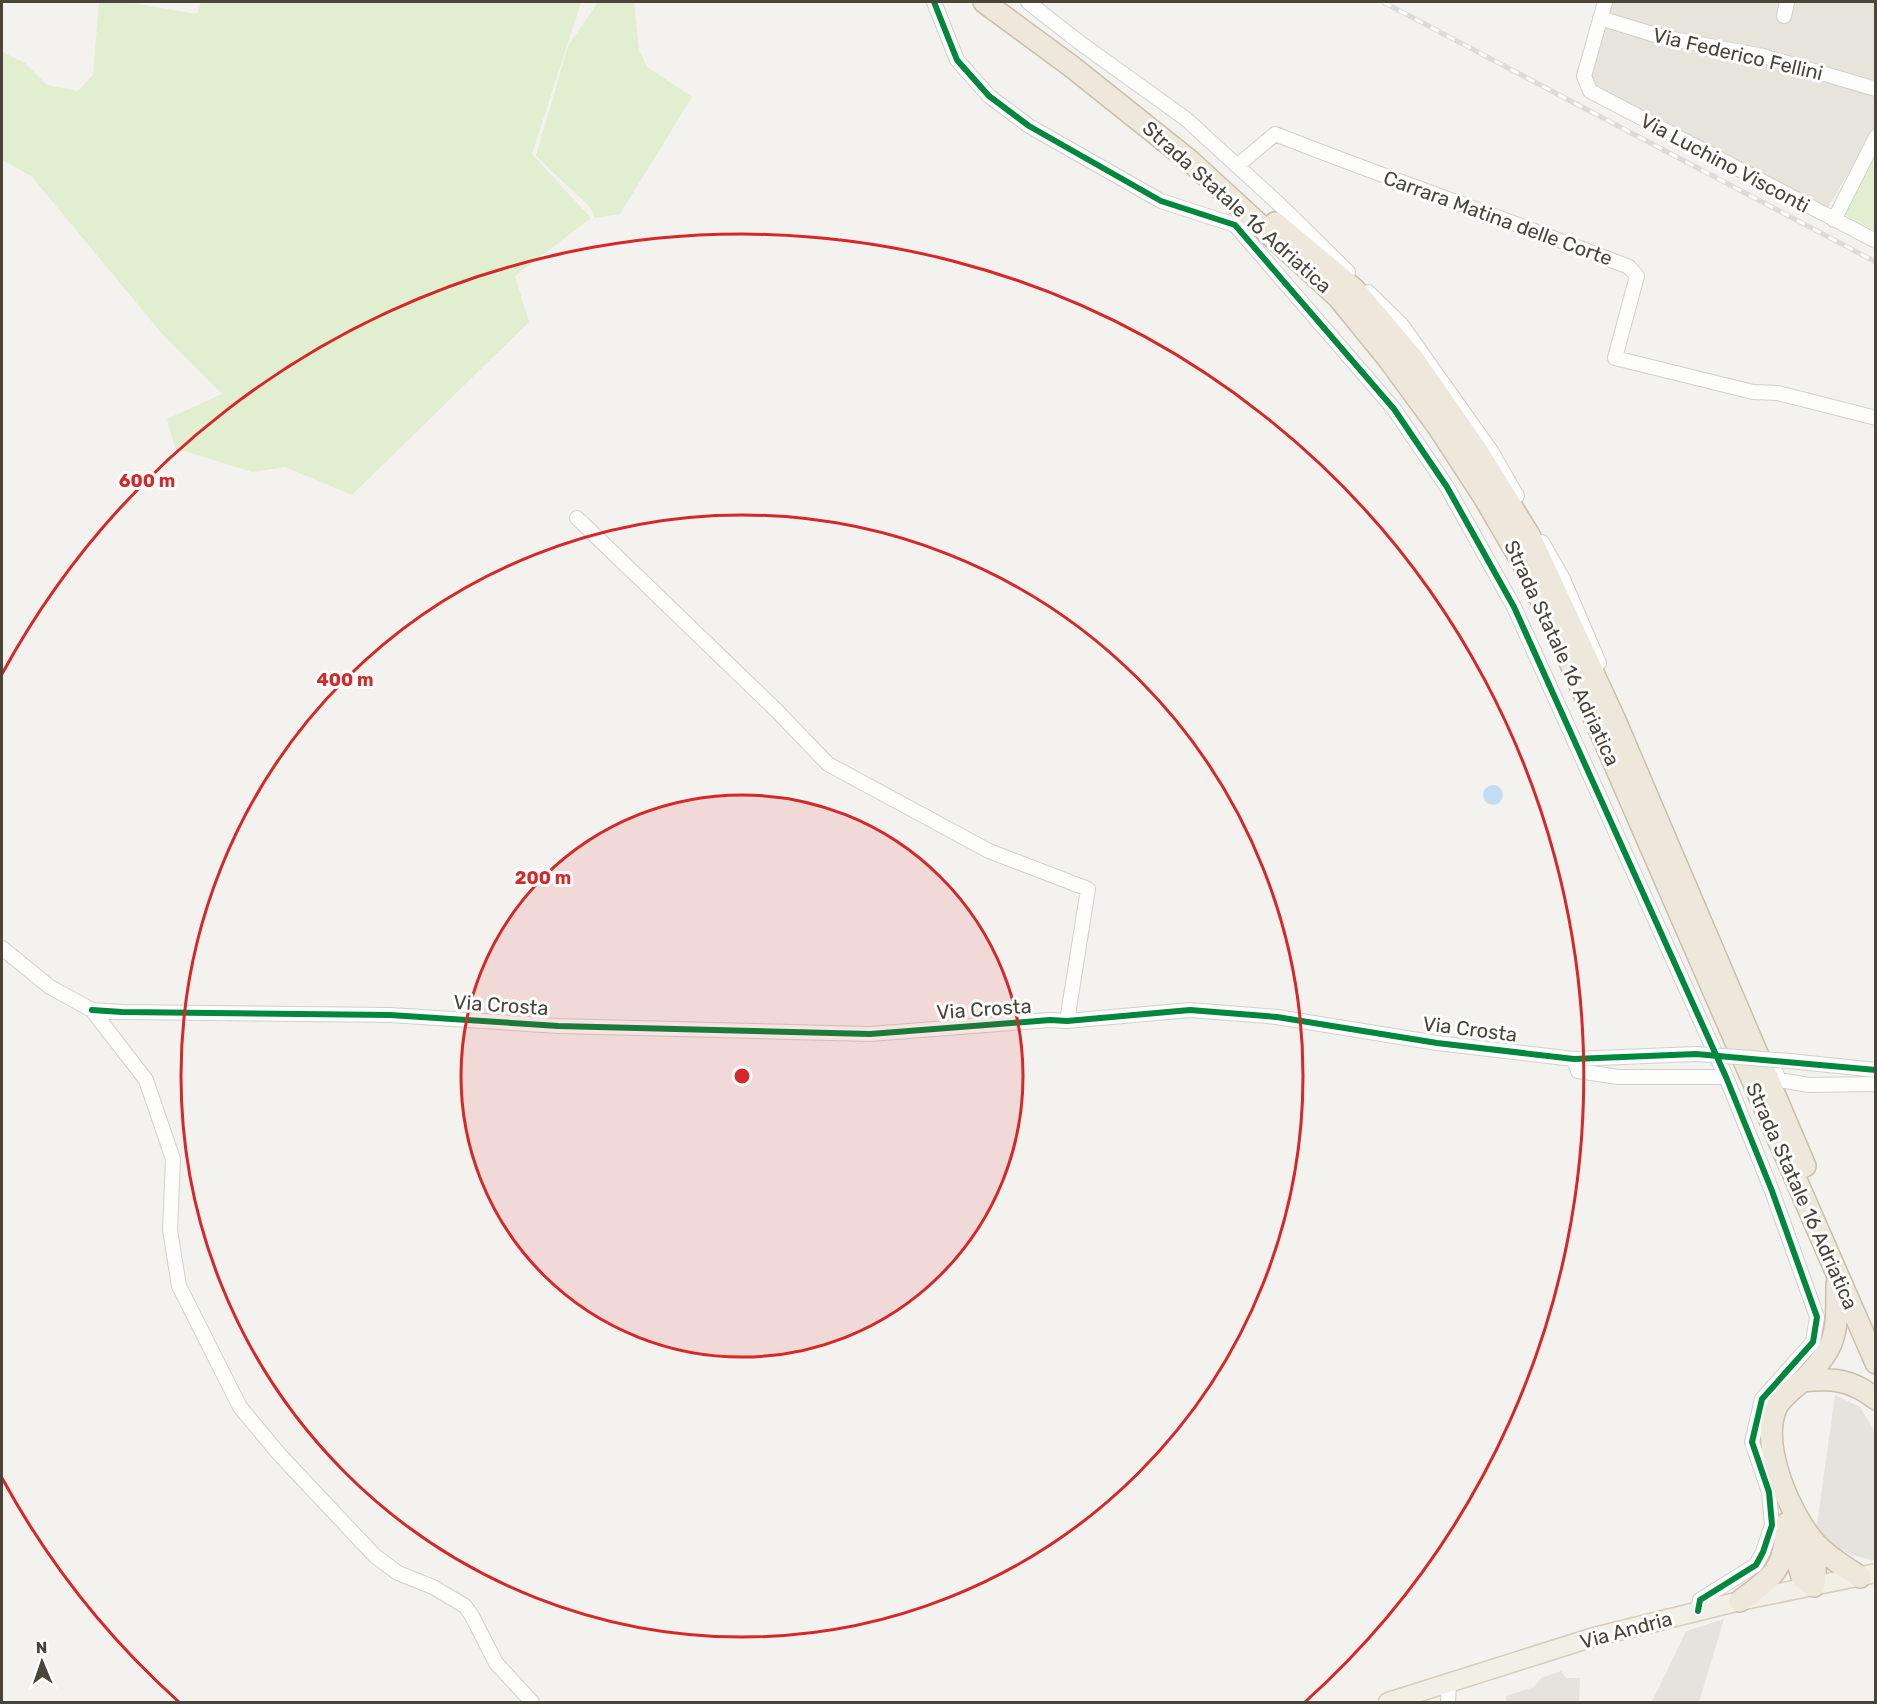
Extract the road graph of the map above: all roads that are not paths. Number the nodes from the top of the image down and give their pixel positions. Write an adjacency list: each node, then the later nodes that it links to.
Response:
1 (934, 2): 22 (street)
2 (984, 2): 24 (highway, Strada Statale 16 Adriatica)
3 (1004, 2): 25 (highway, Strada Statale 16 Adriatica)
4 (1028, 2): 12 (street)
5 (1605, 2): 8 (street)
6 (1787, 2): 7 (street)
7 (1784, 16)
8 (1600, 18): 9 (street, Via Federico Fellini); 13 (street, Via Luchino Visconti)
9 (1875, 88)
10 (1875, 137): 11 (street)
11 (1871, 157): 13 (street)
12 (1237, 166): 15 (street, Carrara Matina delle Corte); 23 (street)
13 (1834, 220): 14 (street, Via Luchino Visconti)
14 (1875, 241)
15 (1875, 418)
16 (577, 518): 19 (street)
17 (2, 948): 18 (street)
18 (92, 1010): 19 (street, Via Crosta); 35 (street)
19 (1067, 1022): 20 (street, Via Crosta)
20 (1574, 1059): 21 (street, Via Crosta, bridge); 22 (street)
21 (1875, 1070)
22 (1726, 1077): 33 (street)
23 (1875, 1084)
24 (1837, 1275): 26 (highway, Strada Statale 16 Adriatica); 27 (highway)
25 (1875, 1329)
26 (1875, 1363)
27 (1802, 1381): 28 (highway); 29 (highway)
28 (1875, 1399)
29 (1793, 1522): 30 (highway); 31 (highway); 32 (highway)
30 (1868, 1575): 31 (main road, Via Andria)
31 (1814, 1586): 32 (main road, Via Andria)
32 (1740, 1601): 33 (main road, Via Andria)
33 (1698, 1611): 34 (main road, Via Andria)
34 (1449, 1683): 36 (main road, Via Andria); 37 (street)
35 (532, 1702)
36 (1388, 1702)
37 (1448, 1702)

